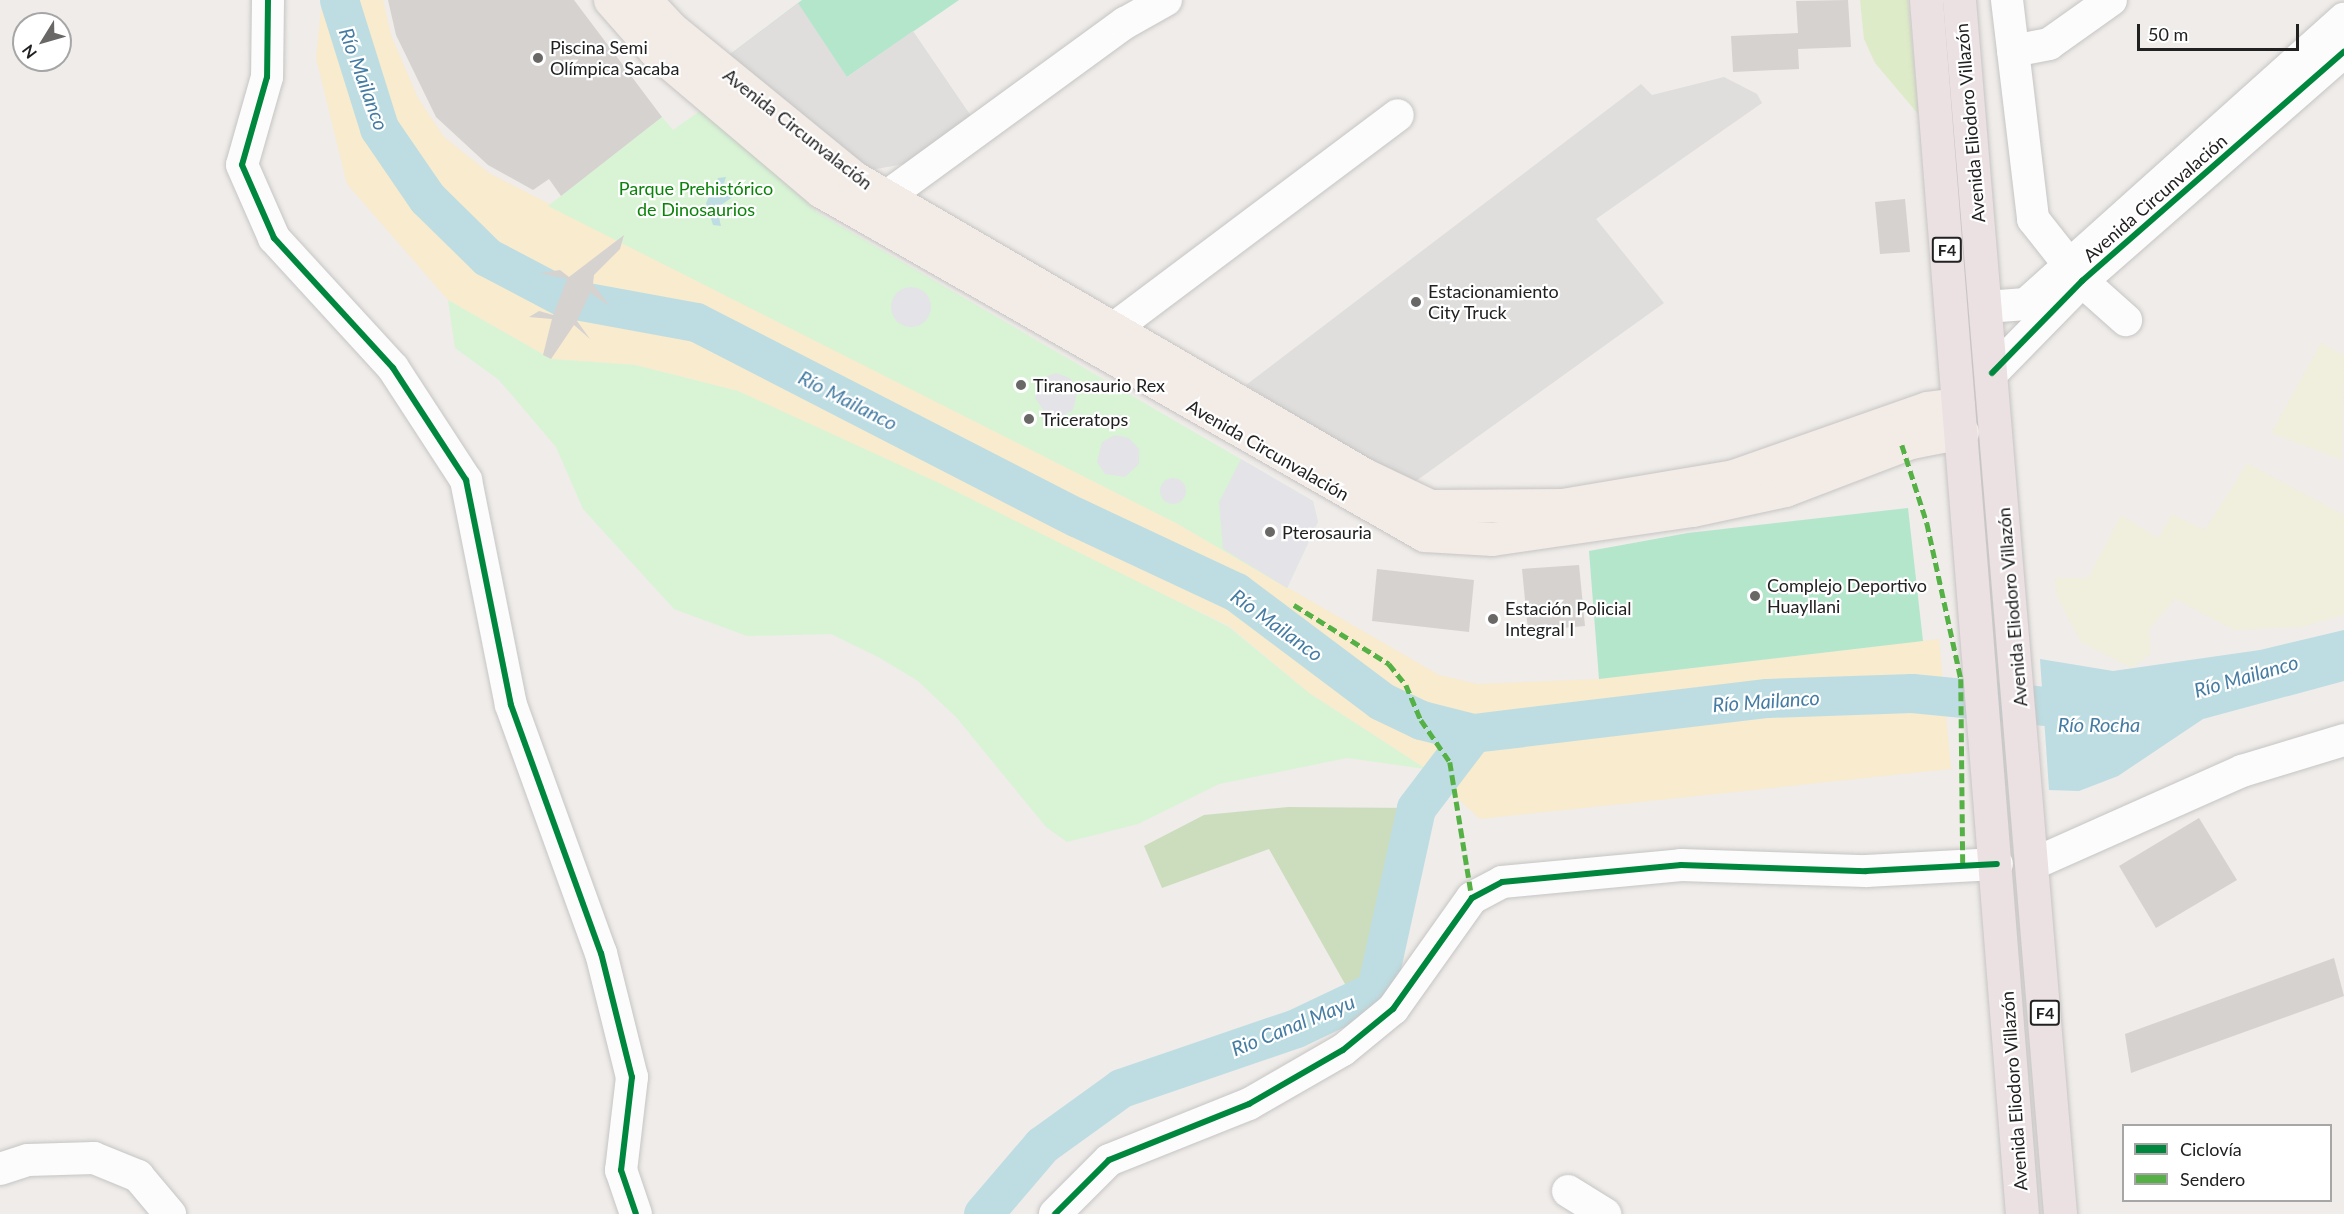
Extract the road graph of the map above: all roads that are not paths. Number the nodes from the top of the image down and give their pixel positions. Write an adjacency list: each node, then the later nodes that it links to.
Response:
1 (268, 0): 28 (street)
2 (610, 0): 12 (main road, Avenida Circunvalación)
3 (645, 0): 12 (main road, Avenida Circunvalación)
4 (1166, 0): 14 (street)
5 (1926, 0): 20 (highway, Avenida Eliodoro Villazón / F4)
6 (1959, 0): 16 (highway, Avenida Eliodoro Villazón / F4)
7 (2007, 0): 10 (street)
8 (2111, 0): 10 (street)
9 (2344, 19): 15 (street, Avenida Circunvalación)
10 (2013, 51): 15 (street)
11 (2344, 52): 15 (street, Avenida Circunvalación)
12 (710, 78): 14 (main road, Avenida Circunvalación)
13 (1398, 115): 18 (street)
14 (879, 209): 18 (main road, Avenida Circunvalación); 21 (main road, Avenida Circunvalación)
15 (2074, 273): 16 (street, Avenida Circunvalación); 17 (street); 19 (street, Avenida Circunvalación)
16 (1986, 307): 19 (highway, Avenida Eliodoro Villazón / F4)
17 (2126, 320)
18 (1113, 329): 21 (main road, Avenida Circunvalación)
19 (1992, 373): 24 (highway, Avenida Eliodoro Villazón / F4)
20 (1960, 418): 21 (main road, Avenida Circunvalación); 23 (highway, Avenida Eliodoro Villazón / F4)
21 (1359, 487)
22 (2344, 740): 24 (street)
23 (1997, 864): 29 (street); 31 (highway, Avenida Eliodoro Villazón / F4)
24 (2033, 864): 32 (highway, Avenida Eliodoro Villazón / F4)
25 (0, 1169): 27 (street)
26 (1568, 1191): 30 (street)
27 (170, 1214)
28 (636, 1214)
29 (1055, 1214)
30 (1605, 1214)
31 (2022, 1214)
32 (2060, 1214)

